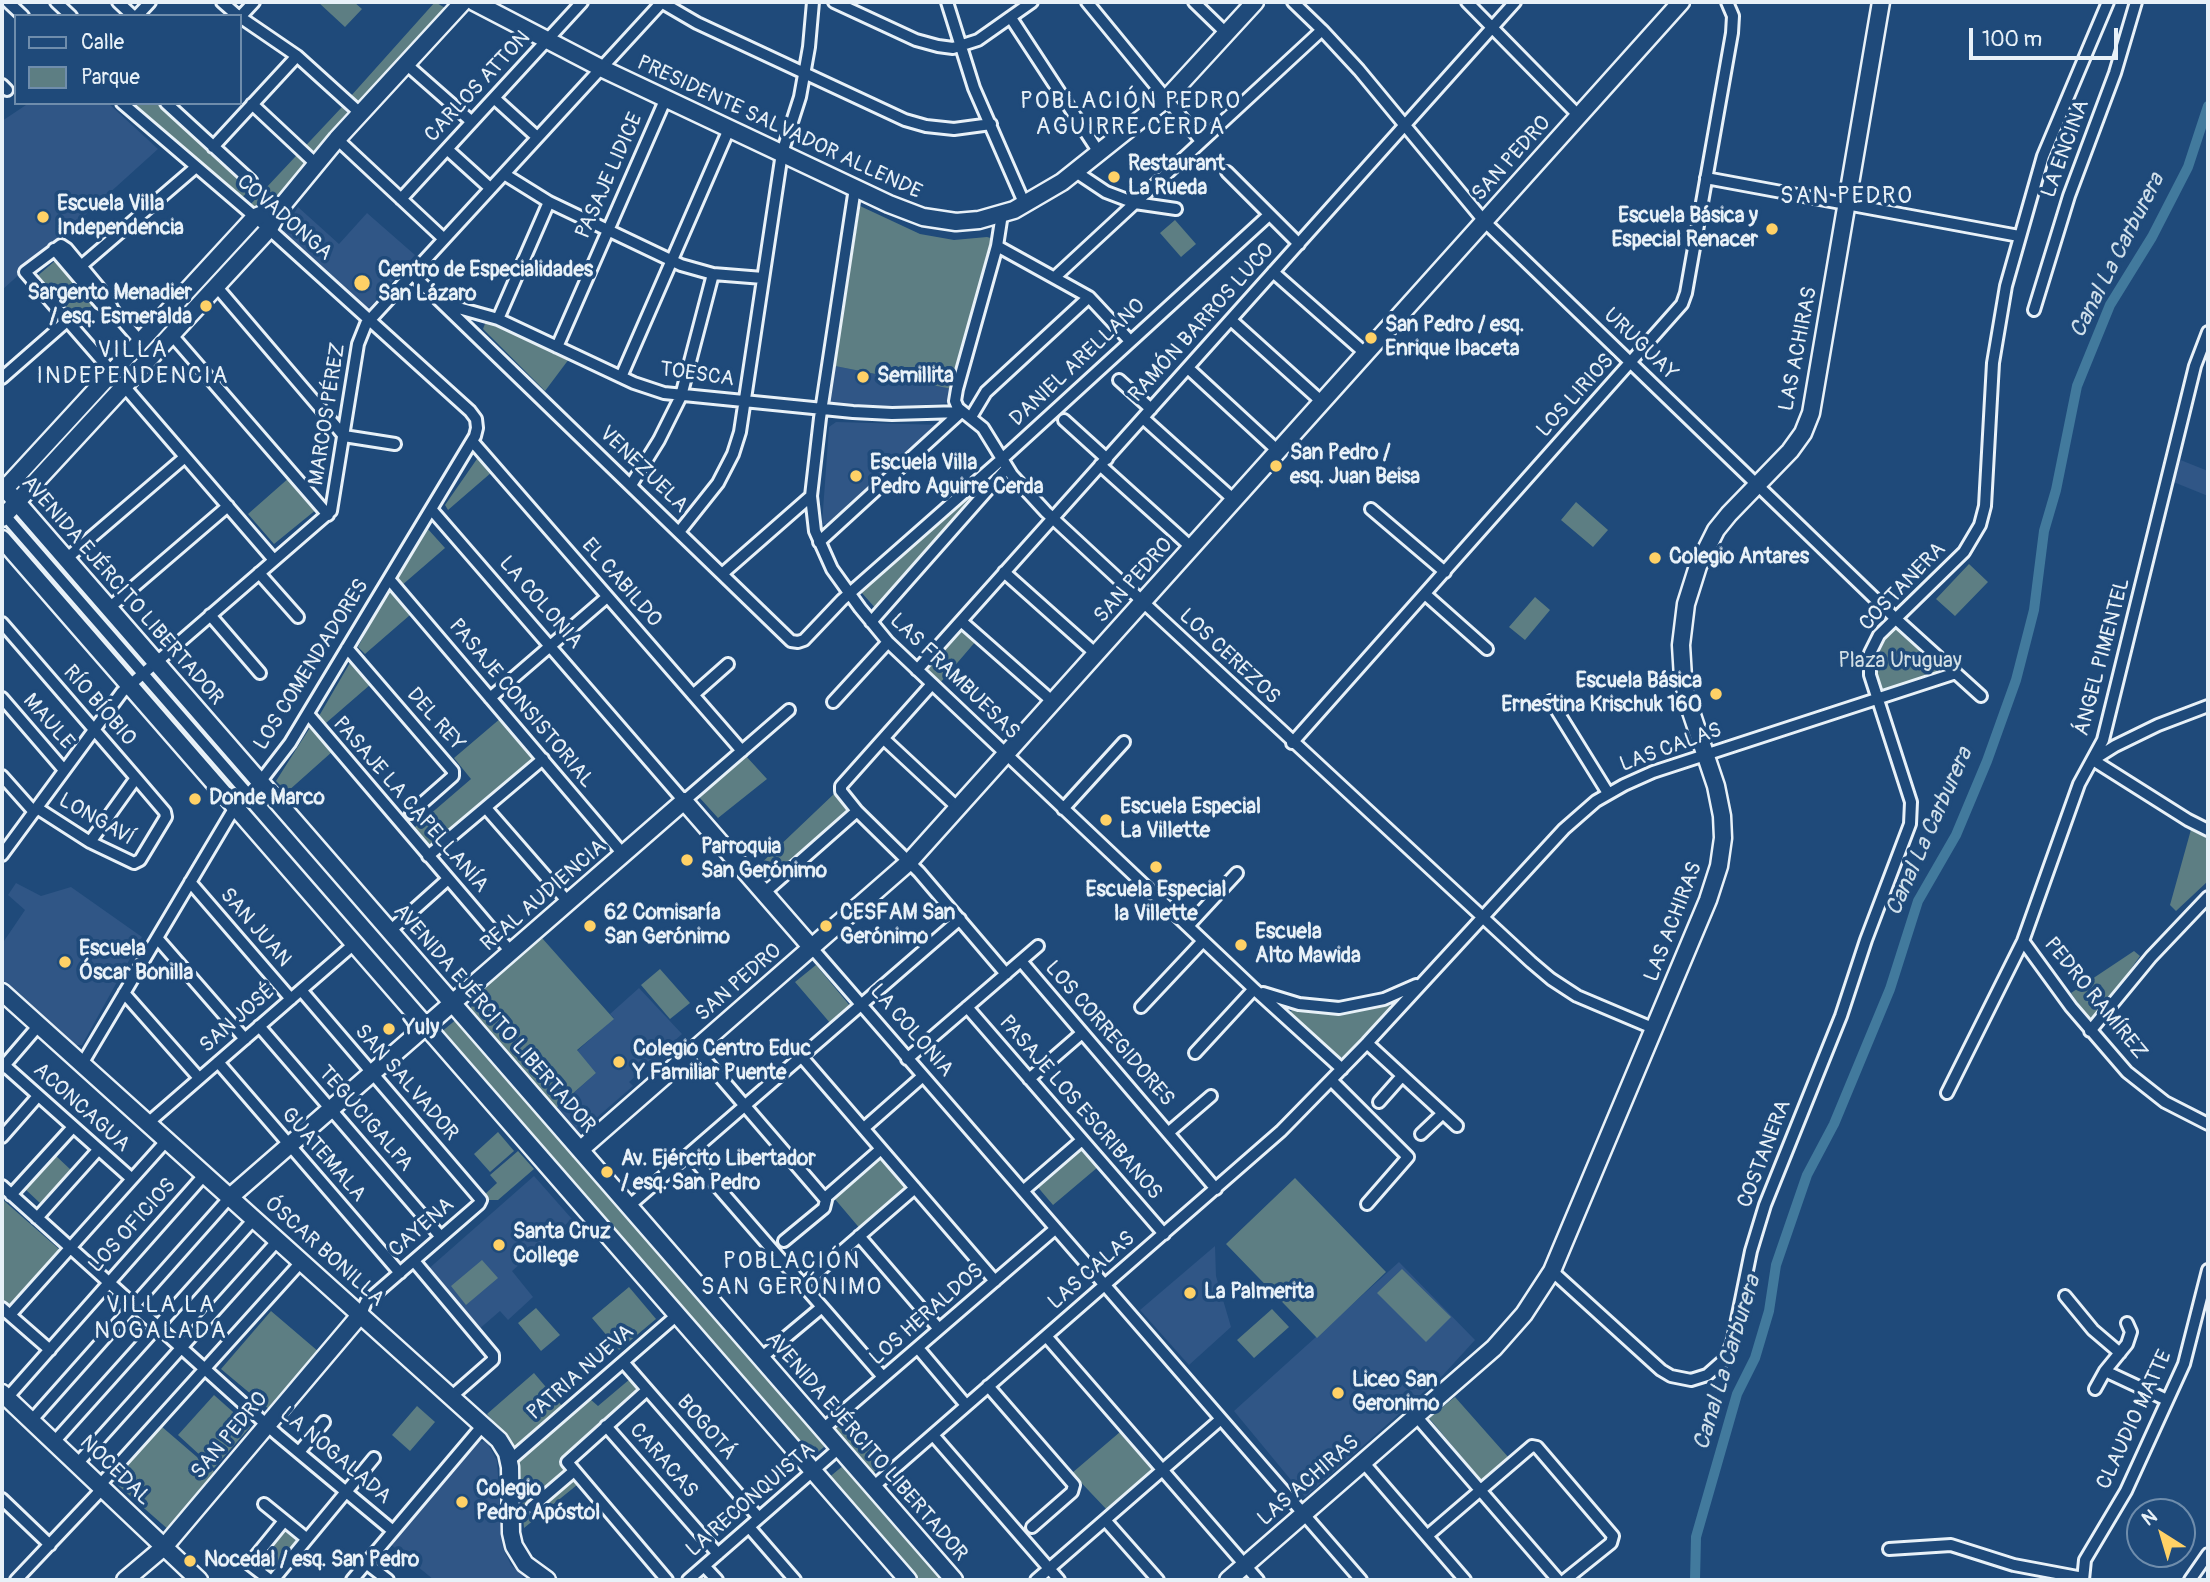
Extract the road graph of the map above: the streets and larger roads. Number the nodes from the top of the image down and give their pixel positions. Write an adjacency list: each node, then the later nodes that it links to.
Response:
1 (8, 2): 25 (street)
2 (118, 2): 26 (street)
3 (150, 2): 27 (street)
4 (222, 2): 28 (street)
5 (463, 2): 37 (street)
6 (474, 2): 34 (street, PRESIDENTE SALVADOR ALLENDE)
7 (582, 2): 34 (street, CARLOS ATTON)
8 (662, 2): 38 (street, MARCOS PÉREZ); 39 (street)
9 (813, 2): 39 (street)
10 (834, 2): 24 (street)
11 (947, 2): 35 (street)
12 (1032, 2): 29 (street)
13 (1087, 2): 42 (street)
14 (1194, 2): 33 (street)
15 (1255, 2): 33 (street, PRESIDENTE SALVADOR ALLENDE)
16 (1293, 2): 32 (street, URUGUAY)
17 (1467, 2): 31 (street)
18 (1515, 2): 31 (street, RAMÓN BARROS LUCO)
19 (1681, 2): 47 (street, SAN PEDRO)
20 (1727, 2): 64 (street, LOS LIRIOS)
21 (1881, 2): 71 (street, LAS ACHIRAS)
22 (2136, 2): 95 (street, LA ENCINA)
23 (2106, 3): 81 (street, COSTANERA)
24 (857, 6): 35 (street)
25 (21, 14)
26 (133, 14)
27 (137, 14)
28 (236, 14)
29 (1011, 18): 35 (street); 58 (street)
30 (242, 19): 36 (street)
31 (1492, 27): 47 (street); 50 (street, RAMÓN BARROS LUCO)
32 (1322, 30): 50 (street, URUGUAY); 54 (street)
33 (1227, 34): 42 (street, PRESIDENTE SALVADOR ALLENDE)
34 (547, 40): 38 (street, PRESIDENTE SALVADOR ALLENDE); 40 (street, CARLOS ATTON)
35 (960, 47): 49 (street)
36 (297, 56): 43 (street); 46 (street)
37 (406, 64): 46 (street); 48 (street)
38 (601, 68): 41 (street, PRESIDENTE SALVADOR ALLENDE); 52 (street, MARCOS PÉREZ)
39 (805, 73): 49 (street); 57 (street)
40 (494, 98): 48 (street, CARLOS ATTON); 52 (street)
41 (666, 98): 51 (street, PRESIDENTE SALVADOR ALLENDE); 80 (street, PASAJE LIDICE)
42 (1166, 99): 54 (street); 58 (street, PRESIDENTE SALVADOR ALLENDE)
43 (253, 104): 55 (street); 59 (street)
44 (124, 105): 60 (street, COVADONGA)
45 (168, 105): 55 (street)
46 (360, 113): 53 (street)
47 (1579, 116): 78 (street, SAN PEDRO)
48 (472, 122): 56 (street, CARLOS ATTON)
49 (990, 124): 72 (street)
50 (1405, 125): 78 (street, URUGUAY); 83 (street, RAMÓN BARROS LUCO)
51 (729, 129): 57 (street, PRESIDENTE SALVADOR ALLENDE); 85 (street)
52 (537, 138): 63 (street, MARCOS PÉREZ)
53 (337, 139): 59 (street); 68 (street)
54 (1201, 141): 70 (street)
55 (213, 146): 65 (street)
56 (447, 149): 66 (street); 68 (street, CARLOS ATTON)
57 (782, 153): 67 (street, PRESIDENTE SALVADOR ALLENDE); 91 (street)
58 (1100, 154): 61 (street, PRESIDENTE SALVADOR ALLENDE)
59 (316, 164): 73 (street)
60 (196, 167): 77 (street, COVADONGA); 86 (street)
61 (1076, 172): 70 (street); 72 (street, PRESIDENTE SALVADOR ALLENDE)
62 (1227, 172): 76 (street)
63 (503, 174): 66 (street, MARCOS PÉREZ); 69 (street)
64 (1706, 178): 71 (street); 106 (street, LOS LIRIOS)
65 (251, 181)
66 (490, 188): 82 (street, MARCOS PÉREZ)
67 (855, 188): 75 (street, PRESIDENTE SALVADOR ALLENDE); 117 (street, LAS FRAMBUESAS)
68 (401, 199): 82 (street)
69 (549, 202): 80 (street); 96 (street)
70 (1135, 203): 74 (street); 90 (street)
71 (1846, 204): 81 (street); 130 (street, LAS ACHIRAS)
72 (1025, 205): 75 (street, PRESIDENTE SALVADOR ALLENDE)
73 (281, 207): 77 (street); 79 (street)
74 (1176, 209)
75 (1003, 214): 84 (street)
76 (1269, 215): 83 (street); 103 (street, DANIEL ARELLANO)
77 (255, 216): 79 (street, COVADONGA); 102 (street)
78 (1484, 221): 105 (street, SAN PEDRO); 106 (street, URUGUAY)
79 (269, 229): 92 (street); 97 (street, COVADONGA)
80 (608, 230): 85 (street); 104 (street, PASAJE LIDICE)
81 (2019, 236): 159 (street, COSTANERA)
82 (444, 239): 88 (street, MARCOS PÉREZ)
83 (1299, 244): 87 (street, RAMÓN BARROS LUCO)
84 (997, 246): 90 (street); 118 (street)
85 (672, 261): 89 (street); 109 (street)
86 (78, 269): 99 (street); 102 (street)
87 (1273, 272): 98 (street, RAMÓN BARROS LUCO); 105 (street)
88 (412, 274): 94 (street, VENEZUELA); 97 (street, MARCOS PÉREZ)
89 (713, 274): 91 (street); 113 (street)
90 (1055, 277): 93 (street)
91 (763, 278): 114 (street)
92 (216, 286): 101 (street); 122 (street)
93 (1089, 297): 103 (street); 118 (street)
94 (444, 304): 96 (street, TOESCA); 129 (street, VENEZUELA)
95 (2034, 310)
96 (498, 319): 104 (street, TOESCA)
97 (369, 320): 121 (street, COVADONGA); 122 (street, MARCOS PÉREZ)
98 (1231, 320): 107 (street, RAMÓN BARROS LUCO); 115 (street)
99 (68, 321): 108 (street); 110 (street)
100 (2208, 332): 195 (street, ÁNGEL PIMENTEL)
101 (172, 334): 112 (street); 139 (street)
102 (140, 341): 108 (street)
103 (1129, 341): 128 (street, DANIEL ARELLANO)
104 (557, 347): 109 (street, TOESCA)
105 (1366, 354): 115 (street, SAN PEDRO)
106 (1631, 363): 130 (street, URUGUAY); 148 (street, LOS LIRIOS)
107 (1188, 368): 116 (street, RAMÓN BARROS LUCO); 125 (street)
108 (111, 372): 131 (street)
109 (621, 377): 113 (street, TOESCA)
110 (2, 378)
111 (1119, 380): 116 (street)
112 (124, 386): 126 (street); 134 (street)
113 (681, 396): 114 (street, TOESCA); 129 (street)
114 (744, 401): 117 (street, TOESCA); 141 (street)
115 (1322, 402): 125 (street, SAN PEDRO)
116 (1152, 408): 119 (street, RAMÓN BARROS LUCO)
117 (821, 410): 118 (street, TOESCA); 132 (street, LAS FRAMBUESAS)
118 (966, 414): 128 (street, LOS CEREZOS); 143 (street)
119 (1143, 418): 127 (street, RAMÓN BARROS LUCO); 133 (street)
120 (1064, 420): 127 (street)
121 (477, 424): 123 (street, LOS COMENDADORES)
122 (344, 436): 124 (street); 139 (street, MARCOS PÉREZ)
123 (472, 441): 136 (street, LOS COMENDADORES); 154 (street, EL CABILDO)
124 (395, 444)
125 (1278, 452): 133 (street, SAN PEDRO)
126 (185, 457): 135 (street); 145 (street)
127 (1104, 462): 140 (street, RAMÓN BARROS LUCO); 144 (street)
128 (1004, 463): 140 (street, LOS CEREZOS); 152 (street, DANIEL ARELLANO); 161 (street)
129 (631, 485): 141 (street, VENEZUELA)
130 (1759, 485): 159 (street, URUGUAY); 193 (street, LAS ACHIRAS)
131 (3, 488): 134 (street, AVENIDA EJÉRCITO LIBERTADOR)
132 (811, 496): 143 (street, LAS FRAMBUESAS); 150 (street)
133 (1234, 500): 144 (street, SAN PEDRO)
134 (17, 502): 138 (street); 145 (street, AVENIDA EJÉRCITO LIBERTADOR)
135 (228, 506): 146 (street); 156 (street)
136 (431, 509): 151 (street, LOS COMENDADORES); 164 (street, LA COLONIA)
137 (1371, 509): 148 (street)
138 (3, 515): 171 (street)
139 (328, 515): 146 (street, MARCOS PÉREZ)
140 (1053, 519): 147 (street, RAMÓN BARROS LUCO); 155 (street, LOS CEREZOS)
141 (679, 532): 150 (street, VENEZUELA)
142 (2, 539): 175 (street)
143 (819, 542): 152 (street, LAS FRAMBUESAS)
144 (1192, 548): 155 (street, SAN PEDRO)
145 (66, 559): 156 (street, AVENIDA EJÉRCITO LIBERTADOR)
146 (274, 560): 149 (street, MARCOS PÉREZ)
147 (1004, 572): 160 (street, RAMÓN BARROS LUCO); 167 (street)
148 (1444, 572): 153 (street, LOS LIRIOS)
149 (259, 573): 157 (street, MARCOS PÉREZ); 158 (street)
150 (722, 574): 152 (street, VENEZUELA)
151 (389, 579): 165 (street, LOS COMENDADORES); 179 (street, PASAJE CONSISTORIAL)
152 (849, 594): 161 (street, LAS FRAMBUESAS)
153 (1425, 594): 166 (street); 190 (street, LOS LIRIOS)
154 (607, 597): 164 (street); 176 (street, EL CABILDO)
155 (1143, 602): 167 (street, SAN PEDRO); 190 (street, LOS CEREZOS)
156 (109, 608): 168 (street, AVENIDA EJÉRCITO LIBERTADOR)
157 (210, 615): 168 (street, MARCOS PÉREZ); 172 (street)
158 (298, 617)
159 (1896, 619): 173 (street, URUGUAY); 180 (street, COSTANERA)
160 (961, 621): 170 (street, RAMÓN BARROS LUCO); 183 (street)
161 (871, 622): 163 (street, LAS FRAMBUESAS)
162 (2, 624): 187 (street, RÍO BÍOBIO)
163 (888, 642): 170 (street, LAS FRAMBUESAS); 182 (street)
164 (550, 647): 179 (street); 202 (street, LA COLONIA)
165 (347, 649): 186 (street, LOS COMENDADORES); 209 (street, DEL REY)
166 (1487, 649)
167 (1096, 654): 183 (street, SAN PEDRO)
168 (156, 662): 171 (street, MARCOS PÉREZ); 199 (street, AVENIDA EJÉRCITO LIBERTADOR)
169 (728, 664): 176 (street)
170 (917, 670): 174 (street, LAS FRAMBUESAS)
171 (143, 673): 175 (street, MARCOS PÉREZ); 201 (street)
172 (260, 673)
173 (1956, 673): 177 (street, URUGUAY); 180 (street, LAS CALAS)
174 (932, 684): 188 (street); 192 (street, LAS FRAMBUESAS)
175 (128, 686): 187 (street, MARCOS PÉREZ); 203 (street)
176 (693, 695): 191 (street, EL CABILDO)
177 (1981, 696)
178 (2, 698): 196 (street, MAULE)
179 (490, 698): 194 (street, PASAJE CONSISTORIAL)
180 (1879, 700): 193 (street, LAS CALAS); 314 (street, COSTANERA)
181 (1551, 701): 200 (street)
182 (833, 702)
183 (1053, 702): 192 (street, SAN PEDRO)
184 (2208, 706): 195 (street)
185 (789, 710): 191 (street, REAL AUDIENCIA)
186 (307, 714): 199 (street, LOS COMENDADORES); 214 (street, PASAJE LA CAPELLANÍA)
187 (94, 730): 196 (street, MARCOS PÉREZ); 198 (street, RÍO BÍOBIO)
188 (884, 739): 205 (street); 208 (street)
189 (1124, 742): 206 (street)
190 (1293, 743): 223 (street, LOS CEREZOS)
191 (742, 751): 202 (street, REAL AUDIENCIA)
192 (1006, 755): 205 (street, SAN PEDRO); 206 (street, LAS FRAMBUESAS)
193 (1706, 755): 200 (street, LAS CALAS); 249 (street, LAS ACHIRAS)
194 (542, 759): 204 (street); 212 (street, PASAJE CONSISTORIAL)
195 (2093, 760): 210 (street); 229 (street, ÁNGEL PIMENTEL)
196 (64, 770): 207 (street, MARCOS PÉREZ)
197 (2, 776): 207 (street, LONGAVÍ)
198 (136, 778): 211 (street); 216 (street, RÍO BÍOBIO)
199 (260, 782): 201 (street, LOS COMENDADORES); 226 (street, AVENIDA EJÉRCITO LIBERTADOR)
200 (1608, 793): 223 (street, LAS CALAS)
201 (248, 794): 203 (street, LOS COMENDADORES)
202 (684, 801): 212 (street, REAL AUDIENCIA); 220 (street, LA COLONIA)
203 (235, 807): 219 (street, LOS COMENDADORES); 230 (street)
204 (486, 807): 214 (street); 222 (street)
205 (958, 808): 215 (street, SAN PEDRO)
206 (1063, 809): 225 (street, LAS FRAMBUESAS)
207 (35, 810): 211 (street, LONGAVÍ); 213 (street, MARCOS PÉREZ)
208 (857, 811): 215 (street); 220 (street)
209 (411, 813)
210 (2208, 830)
211 (90, 842): 216 (street, LONGAVÍ)
212 (623, 854): 222 (street, REAL AUDIENCIA)
213 (2, 855)
214 (428, 856): 218 (street, PASAJE LA CAPELLANÍA)
215 (909, 862): 224 (street); 232 (street, SAN PEDRO)
216 (137, 863)
217 (1237, 873): 225 (street)
218 (448, 879): 226 (street); 233 (street, PASAJE LA CAPELLANÍA)
219 (190, 882): 227 (street, LOS COMENDADORES); 241 (street, SAN JUAN)
220 (764, 893): 232 (street, LA COLONIA)
221 (2208, 897): 250 (street)
222 (568, 902): 233 (street, REAL AUDIENCIA)
223 (1482, 916): 236 (street, LAS CALAS); 249 (street, LOS CEREZOS)
224 (960, 919): 235 (street); 243 (street)
225 (1188, 926): 228 (street, LAS FRAMBUESAS)
226 (390, 931): 242 (street, AVENIDA EJÉRCITO LIBERTADOR)
227 (157, 938): 240 (street, LOS COMENDADORES); 252 (street)
228 (1203, 941): 237 (street, LAS FRAMBUESAS); 245 (street)
229 (2023, 941): 250 (street, PEDRO RAMÍREZ); 268 (street, ÁNGEL PIMENTEL)
230 (354, 944): 238 (street, SAN JOSÉ); 248 (street)
231 (1038, 946): 234 (street)
232 (812, 948): 243 (street, LA COLONIA); 254 (street, SAN PEDRO)
233 (511, 952): 242 (street, REAL AUDIENCIA)
234 (1021, 961): 235 (street); 251 (street, LOS CORREGIDORES)
235 (1006, 974): 244 (street)
236 (1425, 979): 237 (street, LAS CALAS); 253 (street, LAS CALAS)
237 (1254, 989): 255 (street); 261 (street, LAS FRAMBUESAS)
238 (301, 990): 241 (street, SAN JOSÉ); 262 (street, SAN SALVADOR)
239 (2, 992): 246 (street, ÓSCAR BONILLA)
240 (124, 993): 259 (street, LOS COMENDADORES); 265 (street)
241 (291, 999): 247 (street, SAN JOSÉ)
242 (452, 1003): 248 (street, REAL AUDIENCIA); 288 (street, AVENIDA EJÉRCITO LIBERTADOR)
243 (861, 1005): 256 (street); 257 (street, LA COLONIA)
244 (967, 1007): 257 (street); 266 (street, PASAJE LOS ESCRIBANOS)
245 (1141, 1007)
246 (39, 1025): 259 (street, ÓSCAR BONILLA); 260 (street)
247 (259, 1026): 252 (street, SAN JOSÉ); 273 (street, TEGUCIGALPA)
248 (426, 1026): 262 (street, REAL AUDIENCIA); 325 (street)
249 (1654, 1029): 314 (street, LAS ACHIRAS)
250 (2090, 1031): 276 (street, PEDRO RAMÍREZ)
251 (1083, 1033): 266 (street); 280 (street, LOS CORREGIDORES)
252 (245, 1039): 258 (street, SAN JOSÉ)
253 (1367, 1043): 261 (street, LAS CALAS); 264 (street)
254 (696, 1049): 272 (street); 288 (street, SAN PEDRO)
255 (1195, 1053)
256 (801, 1056): 272 (street); 279 (street)
257 (907, 1059): 263 (street, LA COLONIA)
258 (218, 1062): 265 (street, SAN JOSÉ); 285 (street, GUATEMALA)
259 (82, 1064): 275 (street, ÓSCAR BONILLA)
260 (3, 1066): 269 (street, ACONCAGUA)
261 (1342, 1069): 267 (street, LAS CALAS)
262 (372, 1073): 273 (street, REAL AUDIENCIA); 299 (street, SAN SALVADOR)
263 (923, 1076): 279 (street); 295 (street, LA COLONIA)
264 (1402, 1076): 271 (street); 274 (street)
265 (199, 1078): 275 (street, SAN JOSÉ)
266 (1029, 1079): 284 (street, PASAJE LOS ESCRIBANOS)
267 (1331, 1080): 294 (street, LAS CALAS); 300 (street)
268 (1947, 1093)
269 (38, 1096): 278 (street, ACONCAGUA); 282 (street)
270 (1211, 1096): 280 (street, LOS CORREGIDORES)
271 (1379, 1102)
272 (745, 1105): 289 (street); 298 (street)
273 (331, 1109): 285 (street, REAL AUDIENCIA); 307 (street, TEGUCIGALPA)
274 (1443, 1114): 277 (street); 281 (street)
275 (148, 1123): 283 (street, ÓSCAR BONILLA)
276 (2208, 1124)
277 (1457, 1126)
278 (73, 1127): 287 (street, ACONCAGUA); 296 (street)
279 (864, 1128): 286 (street)
280 (1168, 1133): 294 (street, LOS CORREGIDORES)
281 (1422, 1134)
282 (2, 1136)
283 (167, 1140): 290 (street, ÓSCAR BONILLA); 291 (street)
284 (1082, 1140): 295 (street); 305 (street, PASAJE LOS ESCRIBANOS)
285 (289, 1145): 297 (street, REAL AUDIENCIA); 315 (street, GUATEMALA)
286 (881, 1149): 293 (street); 298 (street)
287 (98, 1150): 291 (street, ACONCAGUA); 302 (street)
288 (580, 1150): 301 (street, AVENIDA EJÉRCITO LIBERTADOR)
289 (689, 1154): 301 (street); 318 (street)
290 (205, 1174): 297 (street, ÓSCAR BONILLA); 317 (street, LOS OFICIOS)
291 (132, 1180): 310 (street)
292 (2, 1186): 296 (street, LA NOGALADA)
293 (915, 1188): 306 (street); 316 (street)
294 (1216, 1189): 305 (street, LAS CALAS)
295 (1023, 1191): 304 (street, LA COLONIA)
296 (11, 1195): 302 (street, LA NOGALADA)
297 (230, 1197): 303 (street, ÓSCAR BONILLA); 321 (street)
298 (825, 1198): 309 (street)
299 (481, 1202): 307 (street, CAYENA)
300 (1367, 1203)
301 (629, 1206): 334 (street, AVENIDA EJÉRCITO LIBERTADOR)
302 (37, 1218): 310 (street, LA NOGALADA)
303 (255, 1218): 308 (street, ÓSCAR BONILLA); 327 (street)
304 (1055, 1229): 316 (street, LOS HERALDOS); 319 (street, LA COLONIA)
305 (1164, 1234): 319 (street, LAS CALAS)
306 (859, 1236): 318 (street); 328 (street)
307 (441, 1237): 312 (street, CAYENA)
308 (278, 1240): 311 (street, ÓSCAR BONILLA); 330 (street)
309 (784, 1241)
310 (71, 1248): 317 (street, LA NOGALADA); 323 (street)
311 (302, 1261): 324 (street, ÓSCAR BONILLA); 336 (street)
312 (414, 1261): 315 (street, CAYENA); 343 (street)
313 (2208, 1270): 344 (street, CLAUDIO MATTE)
314 (1552, 1271): 346 (street, LAS ACHIRAS)
315 (400, 1273): 324 (street, CAYENA)
316 (995, 1281): 328 (street, LOS HERALDOS)
317 (109, 1283): 321 (street, LA NOGALADA); 332 (street, LOS OFICIOS)
318 (803, 1285): 322 (street)
319 (1104, 1285): 329 (street, LAS CALAS); 347 (street, LA COLONIA)
320 (2065, 1296): 333 (street)
321 (135, 1306): 327 (street, LA NOGALADA); 348 (street)
322 (822, 1307): 334 (street); 338 (street)
323 (6, 1312): 332 (street)
324 (361, 1314): 343 (street, ÓSCAR BONILLA); 350 (street, SAN PEDRO)
325 (677, 1315): 335 (street, PATRIA NUEVA); 364 (street)
326 (2127, 1323): 333 (street)
327 (158, 1326): 330 (street, LA NOGALADA); 355 (street)
328 (939, 1329): 331 (street, LOS HERALDOS)
329 (1046, 1336): 339 (street, LAS CALAS); 363 (street)
330 (181, 1348): 336 (street, LA NOGALADA); 361 (street)
331 (918, 1348): 338 (street, LOS HERALDOS); 345 (street)
332 (50, 1349): 342 (street, LOS OFICIOS)
333 (2120, 1353): 337 (street)
334 (761, 1358): 353 (street, AVENIDA EJÉRCITO LIBERTADOR)
335 (623, 1362): 341 (street, BOGOTÁ); 359 (street, PATRIA NUEVA)
336 (204, 1369): 350 (street, LA NOGALADA); 365 (street)
337 (2105, 1371): 340 (street); 344 (street)
338 (883, 1377): 353 (street, LOS HERALDOS)
339 (989, 1386): 345 (street, LAS CALAS); 377 (street)
340 (2095, 1389)
341 (647, 1390): 352 (street); 373 (street, BOGOTÁ)
342 (4, 1396): 348 (street, NOCEDAL)
343 (452, 1396): 351 (street, ÓSCAR BONILLA)
344 (2167, 1400): 391 (street, CLAUDIO MATTE)
345 (966, 1405): 354 (street, LAS CALAS)
346 (1416, 1416): 360 (street, LAS ACHIRAS); 367 (street)
347 (1221, 1419): 363 (street); 372 (street, LA COLONIA)
348 (32, 1421): 355 (street, NOCEDAL)
349 (324, 1422): 357 (street)
350 (267, 1425): 357 (street, LA NOGALADA); 382 (street, SAN PEDRO)
351 (483, 1425): 359 (street, ÓSCAR BONILLA); 378 (street)
352 (606, 1426): 362 (street); 384 (street, CARACAS)
353 (823, 1429): 356 (street, AVENIDA EJÉRCITO LIBERTADOR)
354 (933, 1434): 366 (street, LAS CALAS); 389 (street)
355 (54, 1443): 361 (street, NOCEDAL)
356 (839, 1448): 364 (street, LA RECONQUISTA); 366 (street, AVENIDA EJÉRCITO LIBERTADOR)
357 (299, 1452): 368 (street, LA NOGALADA)
358 (374, 1458): 368 (street)
359 (509, 1461): 390 (street)
360 (1363, 1462): 372 (street, LAS ACHIRAS); 379 (street)
361 (77, 1464): 365 (street, NOCEDAL)
362 (570, 1466): 371 (street); 398 (street)
363 (1162, 1470): 374 (street); 388 (street)
364 (813, 1471): 373 (street, LA RECONQUISTA); 402 (street)
365 (101, 1487): 381 (street); 382 (street, NOCEDAL)
366 (873, 1487): 403 (street, AVENIDA EJÉRCITO LIBERTADOR)
367 (1480, 1490): 379 (street); 411 (street); 412 (street)
368 (346, 1492): 378 (street, LA NOGALADA); 380 (street)
369 (2, 1499): 381 (street)
370 (264, 1504): 375 (street)
371 (532, 1507)
372 (1303, 1514): 388 (street, LAS ACHIRAS); 409 (street, LA COLONIA)
373 (759, 1518): 376 (street, LA RECONQUISTA)
374 (1105, 1520): 389 (street); 406 (street)
375 (284, 1521): 380 (street); 395 (street)
376 (749, 1527): 384 (street, LA RECONQUISTA); 401 (street)
377 (1032, 1527)
378 (393, 1531): 386 (street)
379 (1427, 1536): 410 (street)
380 (307, 1539): 395 (street)
381 (50, 1545): 392 (street)
382 (164, 1547): 393 (street, SAN PEDRO); 394 (street, NOCEDAL)
383 (1889, 1549): 391 (street)
384 (718, 1554): 387 (street, LA RECONQUISTA)
385 (2208, 1554): 413 (street)
386 (366, 1563): 396 (street); 397 (street)
387 (704, 1566): 399 (street, LA RECONQUISTA); 400 (street)
388 (1245, 1566): 407 (street, LAS ACHIRAS); 408 (street)
389 (1049, 1569): 404 (street); 405 (street)
390 (537, 1578)
391 (2083, 1579)
392 (16, 1580)
393 (125, 1580)
394 (199, 1580)
395 (271, 1580)
396 (352, 1580)
397 (387, 1580)
398 (667, 1580)
399 (688, 1580)
400 (717, 1580)
401 (795, 1580)
402 (908, 1580)
403 (954, 1580)
404 (1036, 1580)
405 (1059, 1580)
406 (1157, 1580)
407 (1228, 1580)
408 (1258, 1580)
409 (1361, 1580)
410 (1465, 1580)
411 (1558, 1580)
412 (1564, 1580)
413 (2190, 1580)

